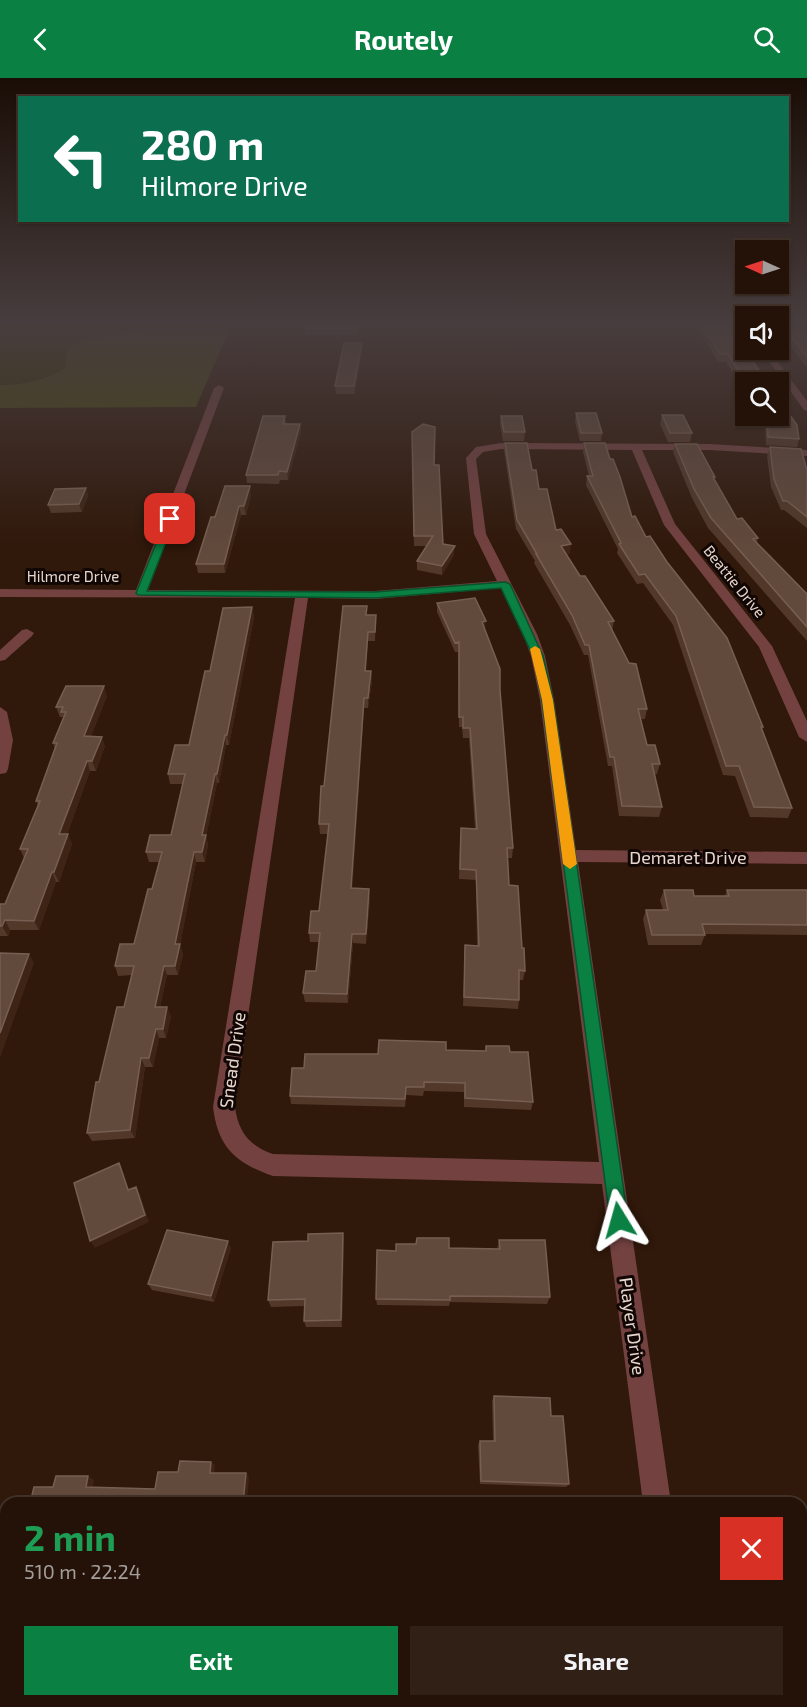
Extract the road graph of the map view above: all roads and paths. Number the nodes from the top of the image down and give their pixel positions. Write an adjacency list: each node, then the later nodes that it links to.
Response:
1 (216, 397): 6 (street)
2 (636, 447): 3 (street); 4 (street, Player Drive); 11 (street, Beattie Drive)
3 (807, 453)
4 (505, 584): 7 (street, Hilmore Drive); 13 (street, Player Drive)
5 (0, 592): 6 (street, Hilmore Drive)
6 (141, 593): 7 (street, Hilmore Drive)
7 (302, 595): 15 (street, Snead Drive)
8 (27, 633): 9 (street)
9 (0, 657)
10 (0, 712): 12 (street)
11 (807, 737)
12 (0, 769)
13 (569, 856): 14 (street, Demaret Drive); 15 (street, Player Drive)
14 (807, 858)
15 (612, 1173): 16 (street, Player Drive)
16 (656, 1497)

